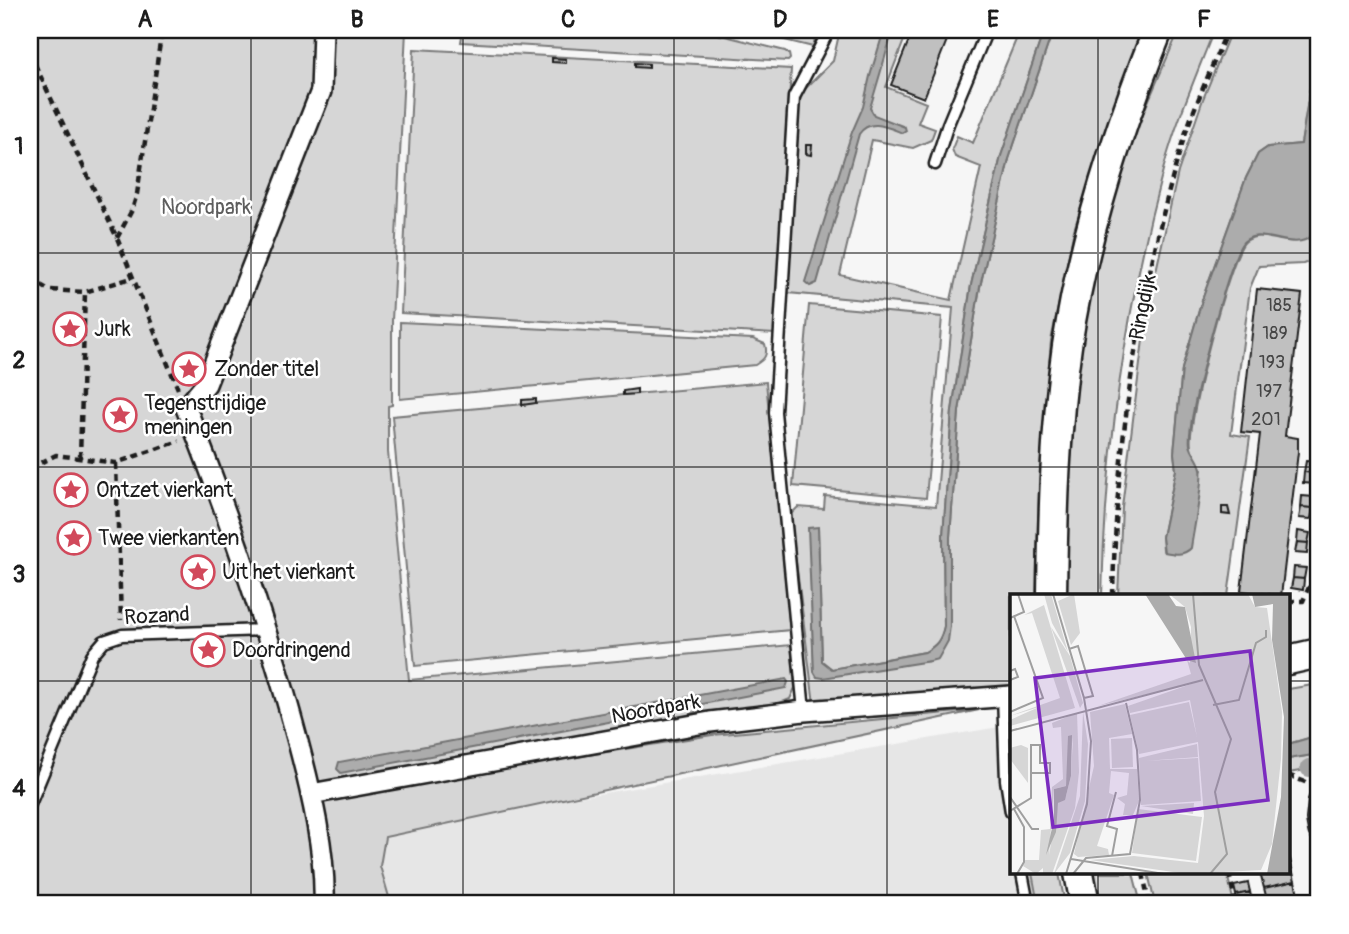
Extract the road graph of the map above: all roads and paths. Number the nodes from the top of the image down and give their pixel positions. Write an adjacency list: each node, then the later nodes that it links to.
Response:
1 (162, 30): 9 (path)
2 (323, 30): 13 (street)
3 (829, 30): 30 (lane)
4 (987, 30): 8 (lane)
5 (1158, 30): 22 (main road)
6 (1227, 30): 23 (path, Ringdijk)
7 (30, 54): 9 (path)
8 (935, 164)
9 (117, 238): 10 (path)
10 (132, 278): 12 (path); 13 (path)
11 (30, 279): 12 (path)
12 (85, 292): 15 (path)
13 (186, 408): 14 (street)
14 (196, 435): 16 (path); 25 (street)
15 (79, 458): 16 (path); 17 (path)
16 (116, 463): 26 (path)
17 (30, 468)
18 (1319, 511): 19 (path)
19 (1318, 529): 20 (path)
20 (1312, 580): 21 (path); 24 (path)
21 (1319, 586)
22 (1052, 594)
23 (1113, 594)
24 (1290, 601)
25 (267, 630): 26 (lane, Rozand); 34 (street)
26 (122, 635): 37 (lane, Rozand)
27 (1319, 653): 28 (main road)
28 (1290, 660)
29 (1007, 696): 30 (street, Noordpark); 32 (lane)
30 (804, 710): 34 (street, Noordpark)
31 (1290, 776): 33 (path)
32 (1008, 779): 35 (lane)
33 (1319, 788)
34 (311, 794): 43 (street)
35 (1010, 801)
36 (1319, 801): 38 (street)
37 (30, 804)
38 (1319, 830)
39 (1022, 874): 44 (lane)
40 (1079, 874): 45 (main road)
41 (1143, 874): 46 (path)
42 (1228, 874): 47 (path)
43 (324, 904)
44 (1028, 904)
45 (1085, 904)
46 (1149, 904)
47 (1236, 904)

